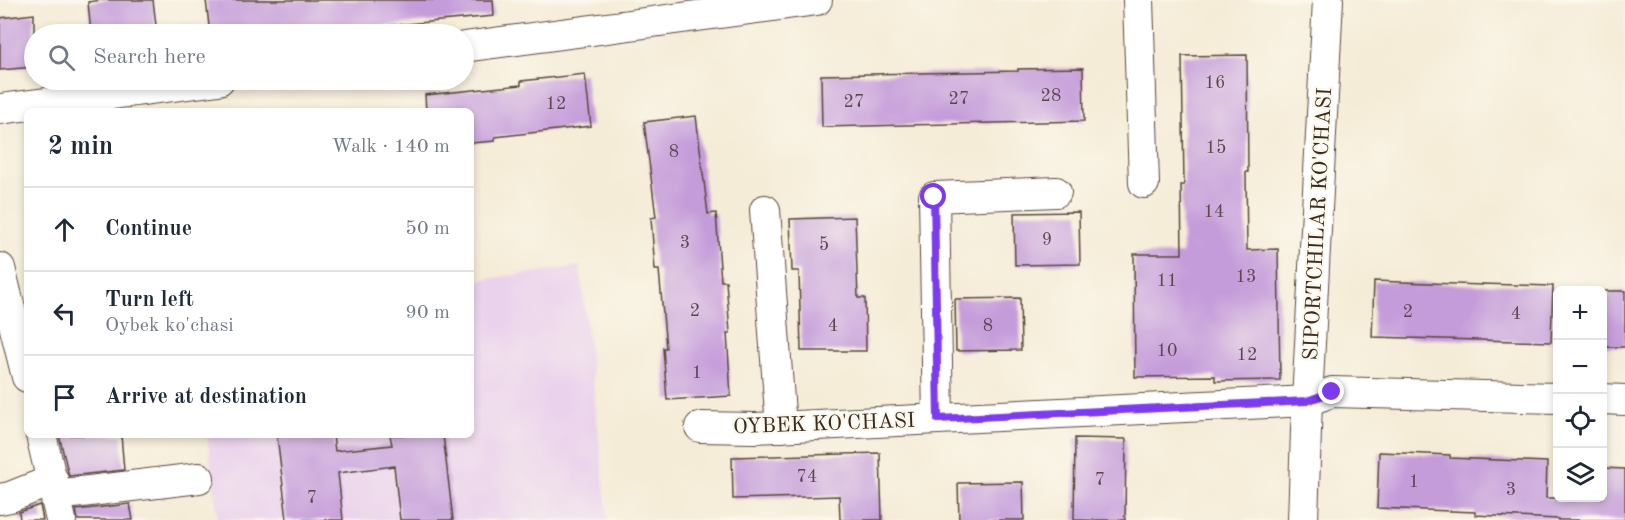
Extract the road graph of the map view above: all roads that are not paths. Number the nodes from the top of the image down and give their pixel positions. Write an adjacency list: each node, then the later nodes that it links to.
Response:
1 (817, 0): 4 (street)
2 (1138, 0): 7 (street)
3 (1328, 0): 15 (street, SIPORTCHILAR KO'CHASI)
4 (474, 46)
5 (143, 90): 6 (street)
6 (0, 109)
7 (1144, 183)
8 (1056, 192): 16 (street)
9 (765, 210): 18 (street)
10 (0, 268): 11 (street)
11 (24, 365)
12 (1553, 398): 15 (street, OYBEK KO'CHASI)
13 (1607, 399): 14 (street)
14 (1625, 400)
15 (1307, 401): 16 (street, OYBEK KO'CHASI); 23 (street, SIPORTCHILAR KO'CHASI)
16 (938, 419): 18 (street, OYBEK KO'CHASI)
17 (700, 427): 18 (street, OYBEK KO'CHASI)
18 (781, 427)
19 (42, 438): 21 (street)
20 (199, 478): 21 (street)
21 (57, 498): 22 (street)
22 (0, 499)
23 (1303, 520)

